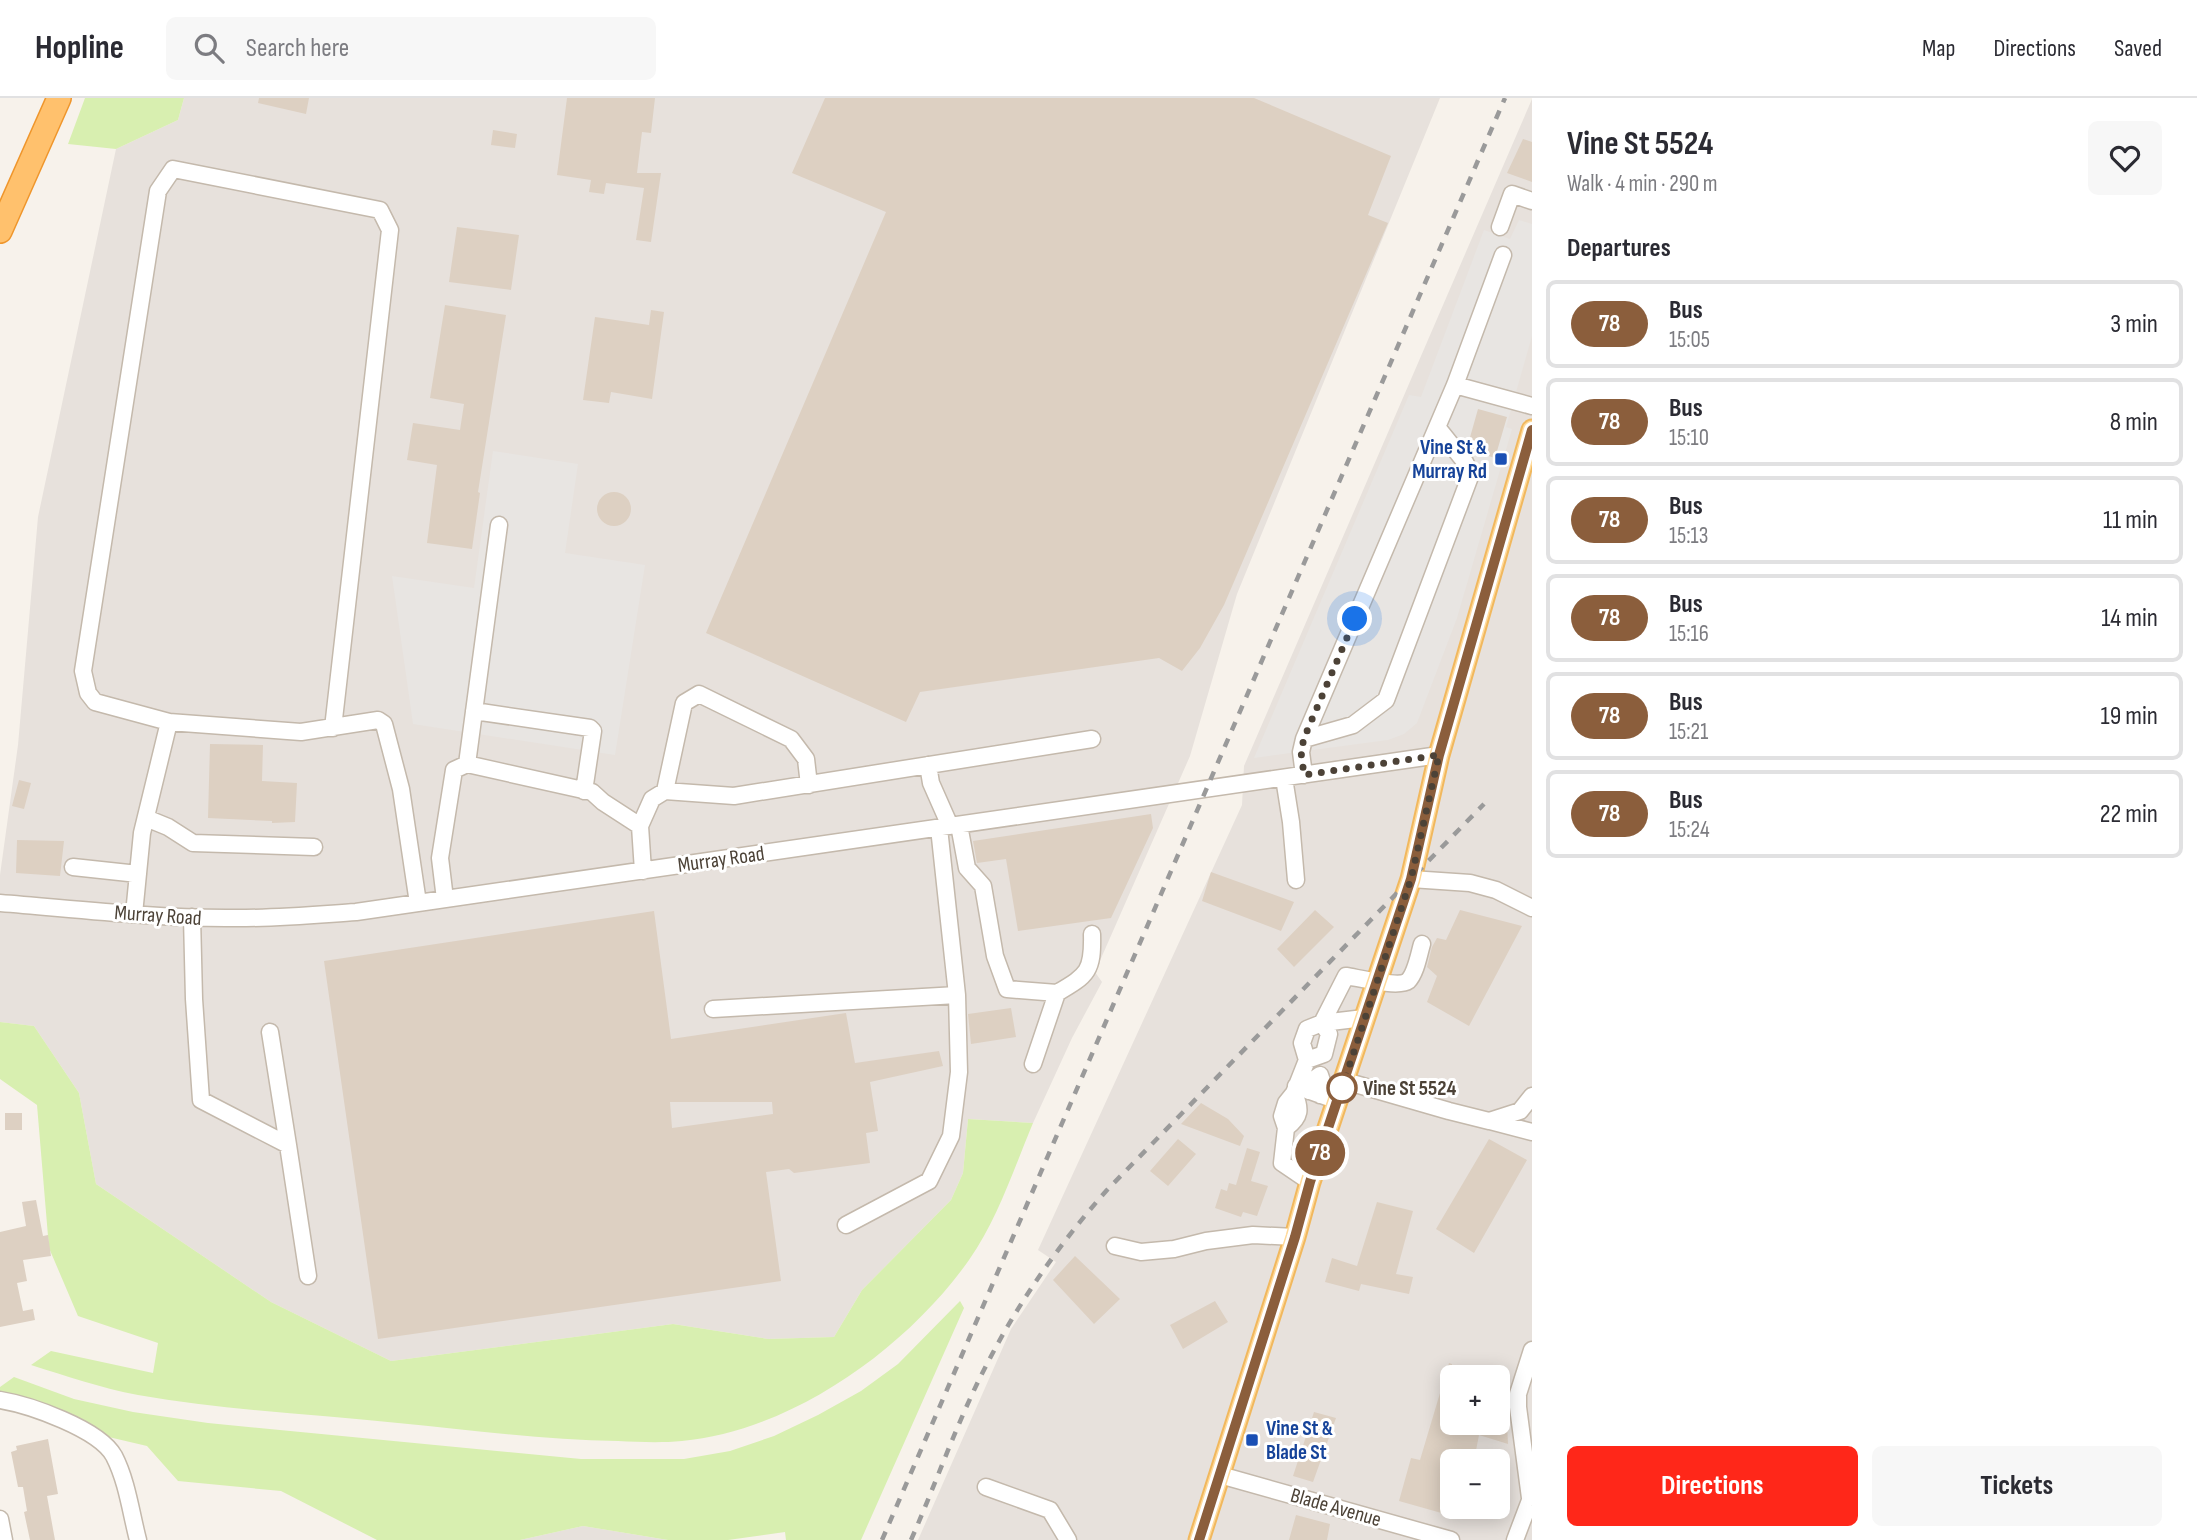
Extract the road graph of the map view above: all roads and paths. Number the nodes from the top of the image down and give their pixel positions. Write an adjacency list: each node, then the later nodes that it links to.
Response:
1 (59, 98): 4 (highway)
2 (1532, 201): 3 (street)
3 (1500, 227)
4 (0, 231)
5 (1503, 255): 6 (street)
6 (1455, 385): 7 (street); 8 (street)
7 (1532, 406)
8 (1437, 427): 14 (street); 14 (street)
9 (1532, 430): 16 (main road)
10 (499, 525): 11 (street)
11 (474, 711): 17 (street); 22 (street)
12 (169, 722): 13 (street); 13 (street); 24 (street)
13 (334, 728): 35 (street)
14 (1304, 738): 19 (street)
15 (1091, 739): 18 (street)
16 (1439, 755): 19 (street, Murray Road); 31 (main road)
17 (467, 764): 22 (street); 33 (street)
18 (928, 765): 21 (street); 26 (street)
19 (1304, 775): 20 (street, Murray Road)
20 (1284, 778): 26 (street, Murray Road); 32 (street)
21 (809, 785): 23 (street); 23 (street)
22 (584, 791): 25 (street)
23 (665, 791): 25 (street)
24 (146, 818): 27 (street); 30 (street)
25 (640, 826): 29 (street)
26 (949, 826): 29 (street, Murray Road); 42 (street); 43 (street)
27 (314, 847)
28 (73, 866): 30 (street)
29 (643, 871): 33 (street, Murray Road)
30 (138, 874): 37 (street)
31 (1411, 879): 36 (street); 41 (main road)
32 (1296, 880)
33 (445, 899): 35 (street, Murray Road)
34 (0, 903): 37 (street, Murray Road)
35 (418, 903): 38 (street, Murray Road)
36 (1532, 908)
37 (134, 914): 38 (street, Murray Road)
38 (192, 917): 56 (street)
39 (1091, 934): 42 (street)
40 (1422, 944): 41 (street)
41 (1376, 980): 45 (main road); 46 (street)
42 (1057, 993): 50 (street)
43 (957, 995): 44 (street); 58 (street)
44 (713, 1009)
45 (1364, 1018): 46 (street); 51 (main road)
46 (1322, 1023): 48 (street); 49 (street)
47 (270, 1032): 56 (street)
48 (1325, 1054): 49 (street); 52 (street)
49 (1307, 1060): 52 (street)
50 (1033, 1064)
51 (1345, 1081): 52 (main road); 54 (street)
52 (1312, 1093): 57 (main road); 57 (street)
53 (1532, 1097): 54 (street)
54 (1489, 1121): 55 (street)
55 (1532, 1132)
56 (288, 1145): 61 (street)
57 (1310, 1182): 59 (main road)
58 (846, 1225)
59 (1295, 1237): 60 (street); 65 (main road)
60 (1115, 1246)
61 (308, 1276)
62 (1532, 1350): 63 (street)
63 (1528, 1376): 67 (street)
64 (0, 1400): 70 (street)
65 (1220, 1475): 72 (main road); 73 (street, Blade Avenue)
66 (986, 1487): 71 (street)
67 (1531, 1497): 74 (street)
68 (0, 1519): 69 (street)
69 (4, 1540)
70 (138, 1540)
71 (1068, 1540)
72 (1199, 1540)
73 (1451, 1540)
74 (1515, 1540)

